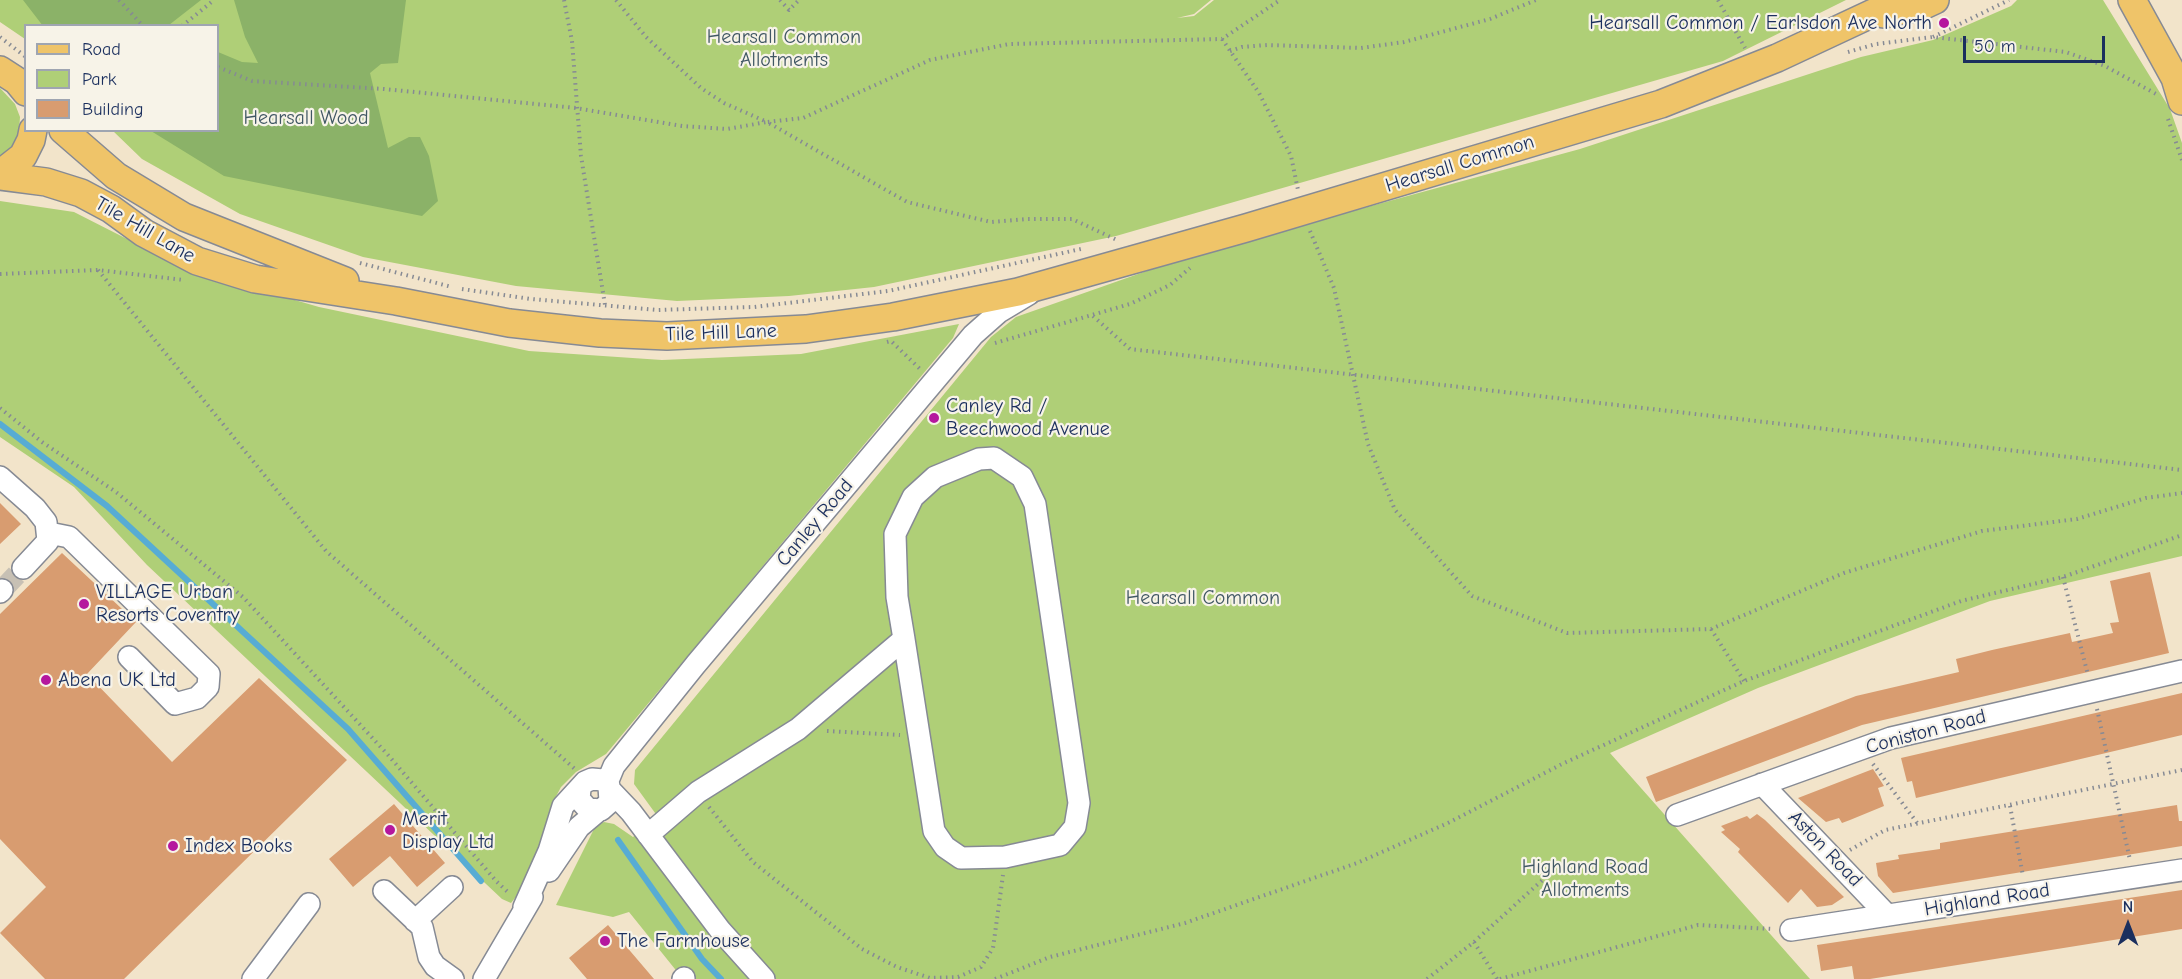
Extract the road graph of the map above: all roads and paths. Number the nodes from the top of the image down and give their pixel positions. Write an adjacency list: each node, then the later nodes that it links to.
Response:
1 (119, 0): 15 (path)
2 (214, 0): 16 (path)
3 (564, 0): 26 (path)
4 (616, 0): 27 (path)
5 (780, 0): 6 (path)
6 (799, 0)
7 (1280, 0): 18 (path)
8 (1536, 0): 19 (path)
9 (1718, 0): 22 (path)
10 (1900, 0): 14 (main road, Hearsall Common)
11 (1935, 0): 14 (main road, Hearsall Common)
12 (2009, 0): 25 (path)
13 (2132, 0): 25 (main road)
14 (1865, 18): 22 (main road, Hearsall Common)
15 (141, 24)
16 (184, 24)
17 (0, 37): 20 (path)
18 (1222, 39): 19 (path); 27 (path)
19 (1230, 51): 32 (path)
20 (24, 55)
21 (219, 67): 26 (path)
22 (1755, 68): 32 (main road, Hearsall Common)
23 (0, 70): 24 (main road)
24 (24, 89)
25 (2174, 94): 30 (path)
26 (576, 108): 27 (path); 43 (path)
27 (767, 122): 34 (path)
28 (33, 132): 31 (main road)
29 (65, 132): 42 (main road, Tile Hill Lane)
30 (2182, 159)
31 (0, 175): 42 (main road, Tile Hill Lane)
32 (1302, 211): 41 (main road, Hearsall Common); 45 (path)
33 (1128, 237): 34 (path)
34 (1117, 240): 35 (path)
35 (1106, 243)
36 (1085, 248): 43 (path)
37 (358, 262): 43 (path)
38 (98, 270): 39 (path); 40 (path); 66 (path)
39 (0, 274)
40 (191, 280)
41 (1046, 285): 42 (main road, Tile Hill Lane); 68 (street, Canley Road)
42 (396, 301)
43 (605, 305)
44 (1092, 315): 45 (path)
45 (1351, 375): 47 (path); 54 (path)
46 (0, 408): 82 (path)
47 (2182, 470)
48 (0, 477): 50 (street)
49 (2182, 493): 54 (path)
50 (49, 533): 52 (street); 56 (street)
51 (2182, 535): 53 (path)
52 (23, 568)
53 (2063, 578): 58 (path); 59 (path)
54 (1711, 629): 58 (path)
55 (904, 639): 60 (street); 61 (street); 73 (street)
56 (129, 657)
57 (2182, 671): 59 (street, Coniston Road)
58 (1744, 681): 93 (path)
59 (2092, 692): 62 (street, Coniston Road); 64 (path)
60 (798, 729): 61 (path); 67 (street)
61 (919, 736): 73 (street)
62 (1861, 748): 65 (street, Coniston Road); 71 (path)
63 (2182, 770): 64 (path)
64 (2115, 783): 69 (path); 77 (path)
65 (1762, 784): 70 (street, Coniston Road); 74 (street, Aston Road)
66 (582, 785): 68 (street); 68 (street); 82 (street, Canley Road)
67 (698, 792): 72 (street); 87 (path)
68 (605, 798): 72 (street); 82 (street, Canley Road)
69 (2010, 806): 71 (path); 80 (path)
70 (1677, 815)
71 (1918, 824): 74 (path)
72 (648, 835): 91 (street)
73 (1005, 857): 87 (path)
74 (1833, 859): 83 (street, Aston Road)
75 (1559, 865): 86 (path)
76 (2182, 870): 77 (street, Highland Road)
77 (2134, 878): 80 (street, Highland Road)
78 (452, 887): 84 (street)
79 (384, 891): 84 (street)
80 (2026, 894): 83 (street, Highland Road)
81 (309, 904): 88 (street)
82 (524, 907): 90 (street, Canley Road)
83 (1887, 915): 85 (street, Highland Road)
84 (415, 921): 89 (street)
85 (1791, 930): 95 (path)
86 (1474, 942): 94 (path); 95 (path)
87 (957, 978): 92 (path)
88 (253, 979)
89 (453, 979)
90 (484, 979)
91 (764, 979)
92 (964, 979)
93 (995, 979)
94 (1427, 979)
95 (1498, 979)

